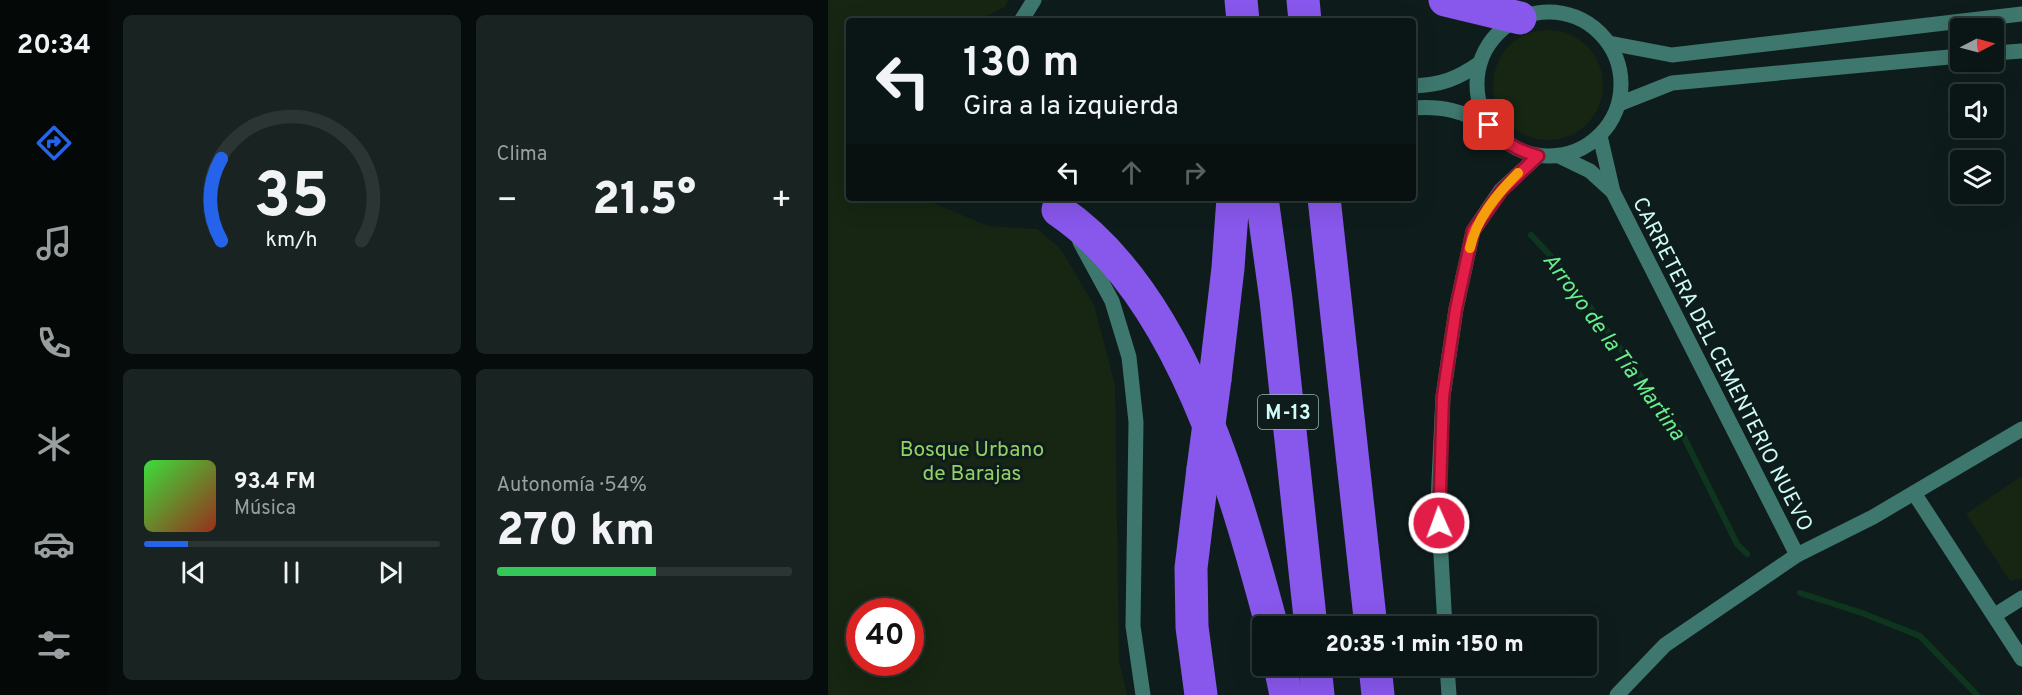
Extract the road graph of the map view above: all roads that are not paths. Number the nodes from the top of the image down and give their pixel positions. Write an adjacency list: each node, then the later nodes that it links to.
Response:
1 (1034, 0): 5 (street)
2 (1445, 0): 3 (highway)
3 (1536, 10): 6 (street); 12 (street)
4 (2022, 14): 6 (street)
5 (1023, 18)
6 (1609, 43): 14 (street)
7 (2022, 51): 8 (street)
8 (2004, 52)
9 (2004, 55): 11 (street)
10 (1950, 57): 14 (street)
11 (2022, 62)
12 (1479, 63): 13 (street); 16 (street)
13 (1416, 86)
14 (1619, 104): 17 (street)
15 (1416, 108): 16 (street)
16 (1489, 125): 18 (street)
17 (1600, 136): 19 (street); 20 (street, CARRETERA DEL CEMENTERIO NUEVO)
18 (1538, 156): 19 (street); 33 (street)
19 (1559, 156): 20 (street, CARRETERA DEL CEMENTERIO NUEVO)
20 (1612, 192): 27 (street, CARRETERA DEL CEMENTERIO NUEVO)
21 (1233, 201): 40 (highway, bridge)
22 (1262, 201): 31 (highway, M-13)
23 (1324, 201): 32 (highway, M-13)
24 (1053, 204): 30 (highway); 39 (street)
25 (2022, 429): 26 (street, CARRETERA DEL CEMENTERIO NUEVO)
26 (1914, 493): 27 (street, CARRETERA DEL CEMENTERIO NUEVO); 29 (street)
27 (1797, 555): 45 (street, CARRETERA DEL CEMENTERIO NUEVO)
28 (2022, 598): 29 (street)
29 (1995, 615): 34 (street)
30 (1269, 616)
31 (1310, 616)
32 (1370, 616)
33 (1444, 616)
34 (2022, 659)
35 (1282, 676): 41 (highway)
36 (1316, 676): 42 (highway)
37 (1376, 676): 43 (highway)
38 (1448, 676): 44 (street)
39 (1143, 695)
40 (1201, 695)
41 (1286, 695)
42 (1318, 695)
43 (1378, 695)
44 (1449, 695)
45 (1617, 695)

